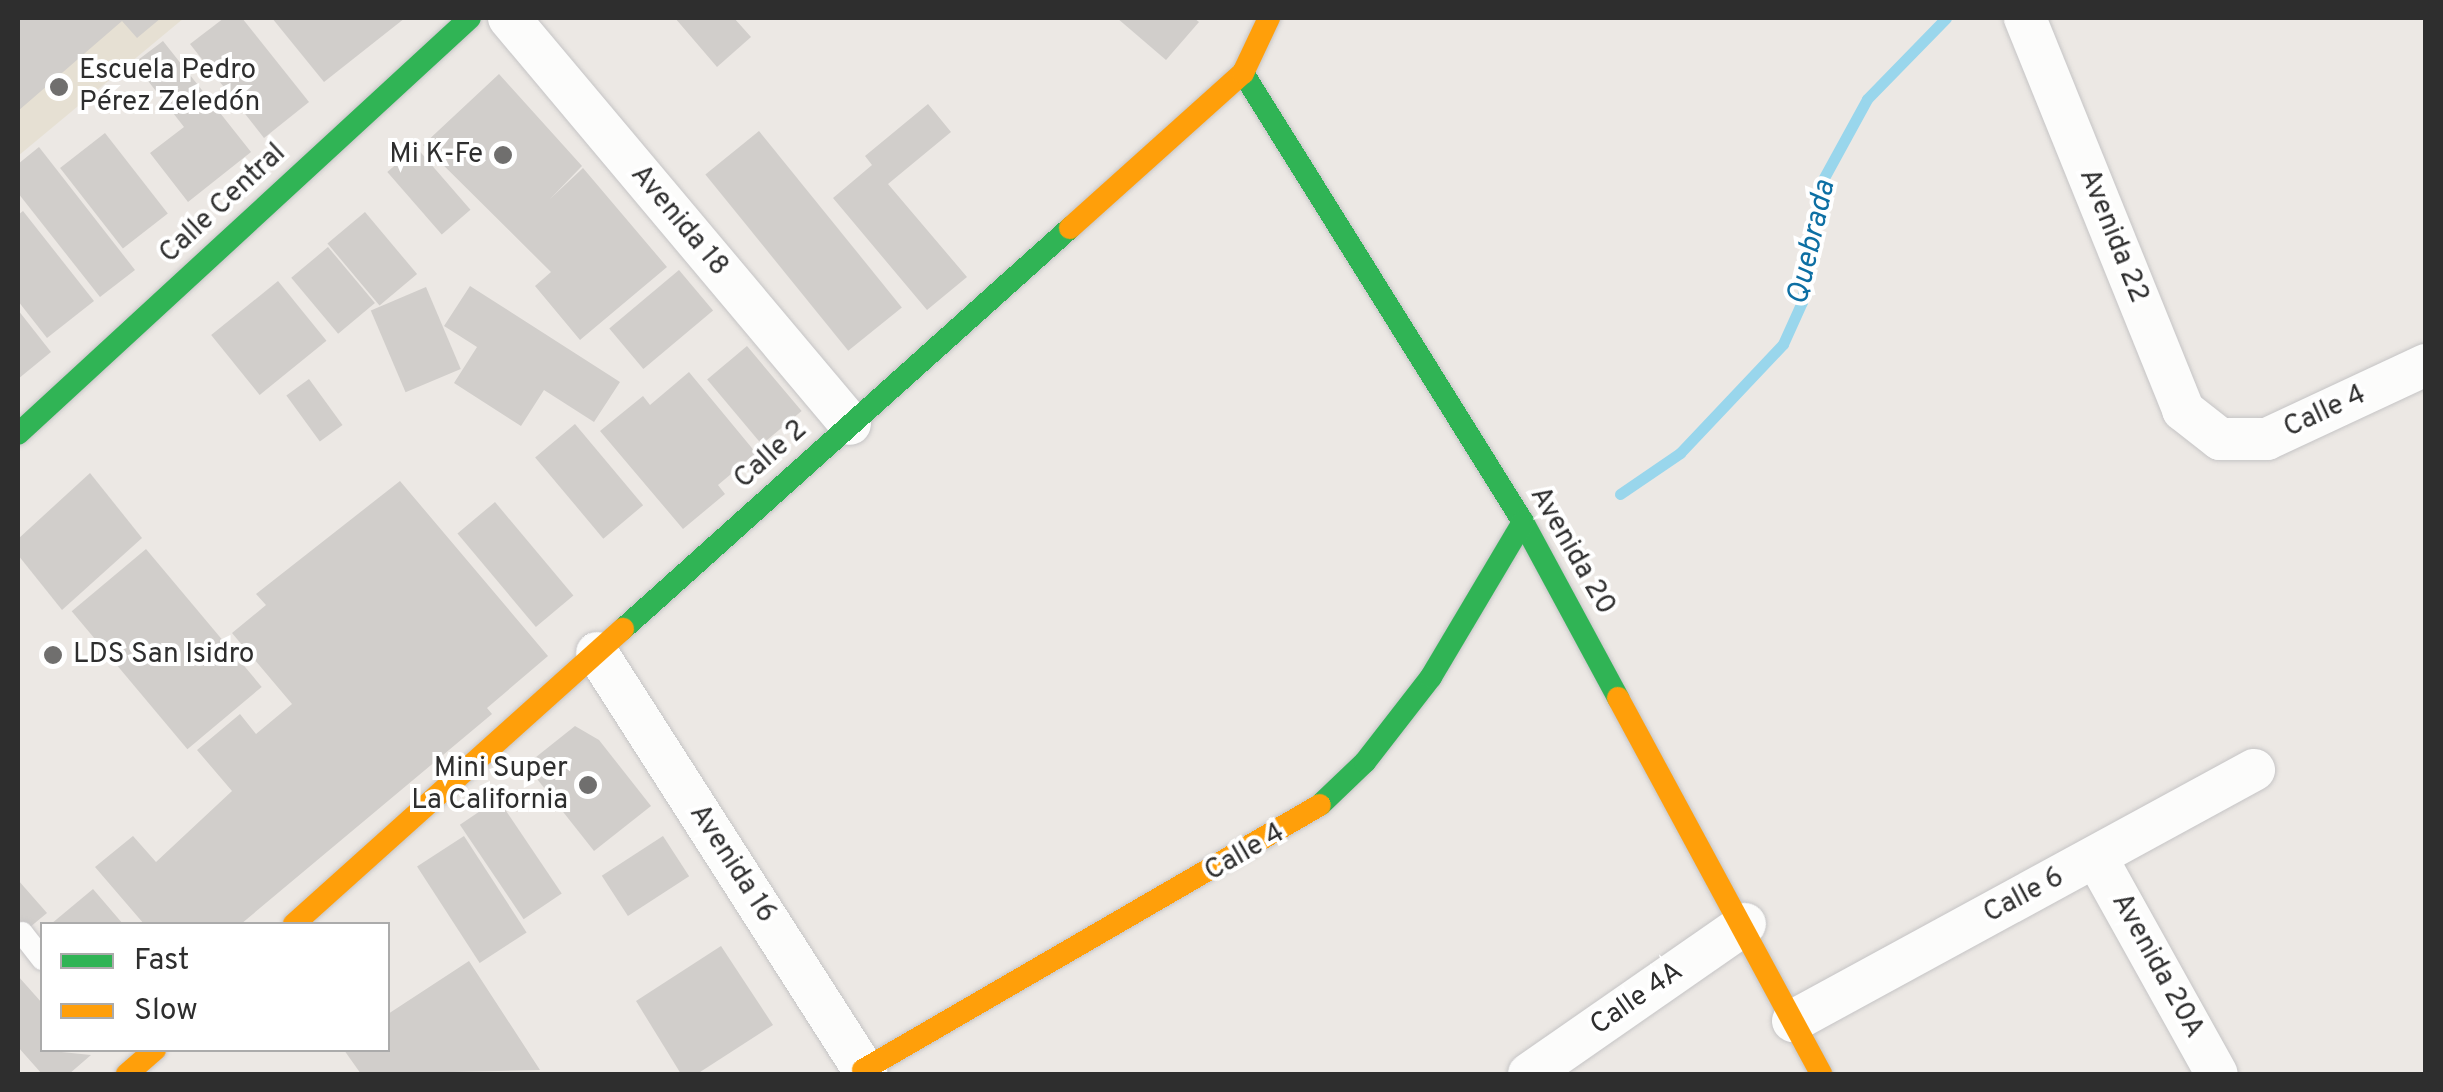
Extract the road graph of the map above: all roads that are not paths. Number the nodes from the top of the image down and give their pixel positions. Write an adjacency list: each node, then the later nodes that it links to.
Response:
1 (470, 18): 8 (street, Calle Central)
2 (509, 18): 7 (street, Avenida 18)
3 (1269, 18): 5 (street, Calle 2)
4 (2026, 18): 9 (street, Avenida 22)
5 (1243, 73): 7 (street, Calle 2); 10 (street, Avenida 20)
6 (2426, 365): 9 (street, Calle 4)
7 (850, 424): 11 (street, Calle 2)
8 (18, 434)
9 (2220, 439)
10 (1523, 522): 15 (street, Avenida 20); 20 (street, Calle 4)
11 (597, 653): 14 (street, Calle 2); 20 (street, Avenida 16)
12 (2254, 770): 13 (street, Calle 6)
13 (2096, 857): 18 (street, Calle 6); 24 (street, Avenida 20A)
14 (296, 922)
15 (1745, 924): 18 (street, Avenida 20); 22 (street, Calle 4A)
16 (22, 933): 17 (lane)
17 (40, 956)
18 (1793, 1021): 23 (street, Avenida 20)
19 (153, 1052): 21 (street)
20 (865, 1072)
21 (127, 1074)
22 (1529, 1074)
23 (1821, 1074)
24 (2217, 1074)

